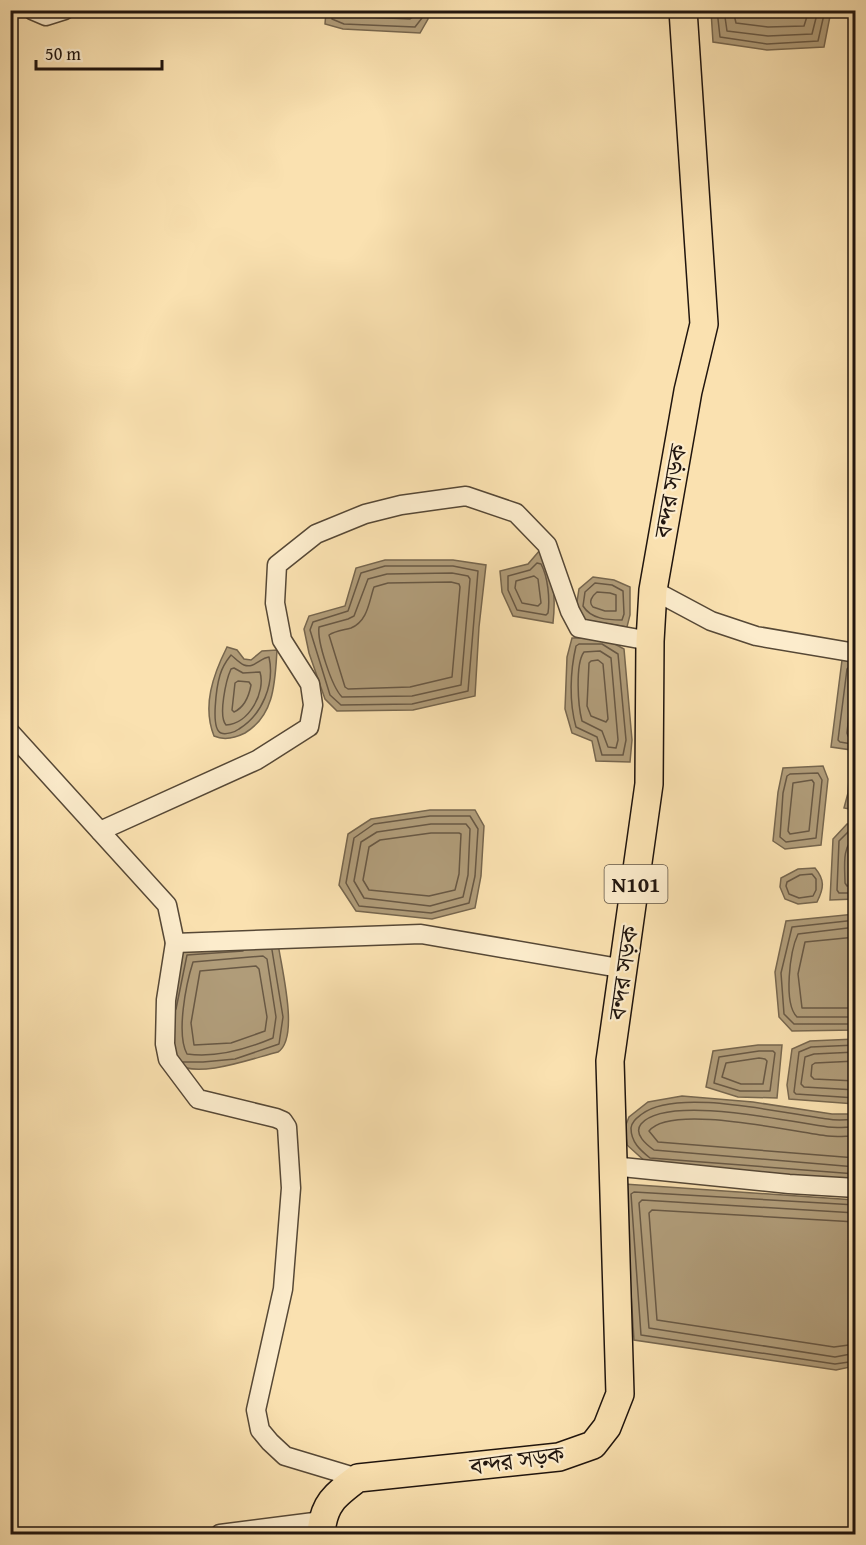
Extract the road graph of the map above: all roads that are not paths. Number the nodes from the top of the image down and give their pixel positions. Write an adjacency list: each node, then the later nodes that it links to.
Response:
1 (32, 10): 2 (street)
2 (65, 10)
3 (683, 10): 4 (highway, বন্দর সড়ক / N101)
4 (653, 590): 5 (highway, বন্দর সড়ক / N101); 6 (street)
5 (650, 641): 8 (street); 10 (highway, বন্দর সড়ক / N101)
6 (855, 653)
7 (10, 732): 8 (street)
8 (100, 831): 9 (street)
9 (175, 943): 10 (street); 13 (street)
10 (625, 969): 11 (highway, বন্দর সড়ক / N101)
11 (612, 1166): 12 (street); 13 (highway, বন্দর সড়ক / N101)
12 (855, 1188)
13 (358, 1478): 14 (highway)
14 (321, 1528): 15 (street)
15 (220, 1534)

